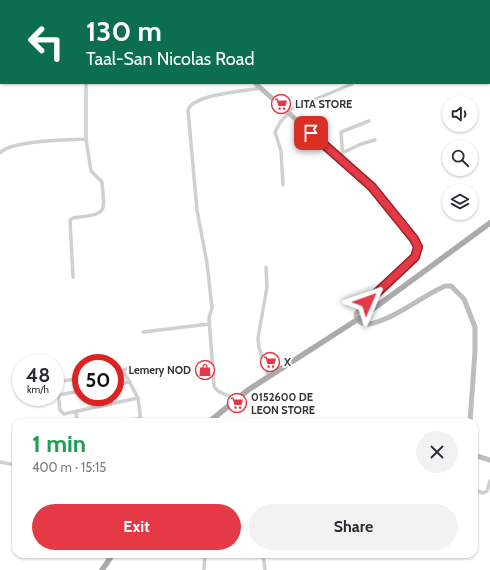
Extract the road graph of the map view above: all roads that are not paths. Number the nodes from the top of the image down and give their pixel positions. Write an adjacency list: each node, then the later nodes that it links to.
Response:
1 (86, 84): 7 (street)
2 (256, 84): 4 (main road)
3 (352, 84): 5 (street)
4 (261, 88): 5 (main road); 17 (street)
5 (288, 112): 11 (main road); 12 (street)
6 (369, 121): 10 (street)
7 (86, 140): 9 (street); 15 (street)
8 (375, 140): 10 (street)
9 (0, 153)
10 (342, 153): 11 (street)
11 (343, 162): 16 (main road)
12 (283, 185)
13 (490, 223): 16 (main road)
14 (266, 267): 22 (street)
15 (73, 277)
16 (358, 320): 22 (main road); 32 (main road)
17 (209, 324): 18 (street); 26 (street)
18 (143, 332)
19 (130, 368): 20 (street)
20 (124, 370)
21 (124, 372): 23 (street)
22 (268, 377): 26 (main road)
23 (130, 382): 24 (street); 25 (street)
24 (124, 383)
25 (138, 398): 28 (street); 30 (street)
26 (235, 400): 31 (main road)
27 (60, 406): 28 (street)
28 (76, 412): 29 (street)
29 (77, 418)
30 (141, 418)
31 (214, 418)
32 (470, 418)
33 (478, 456): 34 (main road)
34 (490, 460)
35 (0, 462): 36 (street)
36 (12, 464)
37 (490, 481): 38 (street)
38 (478, 491)
39 (110, 558): 42 (main road)
40 (205, 558): 43 (street)
41 (264, 558): 44 (street)
42 (102, 570)
43 (204, 570)
44 (265, 570)

